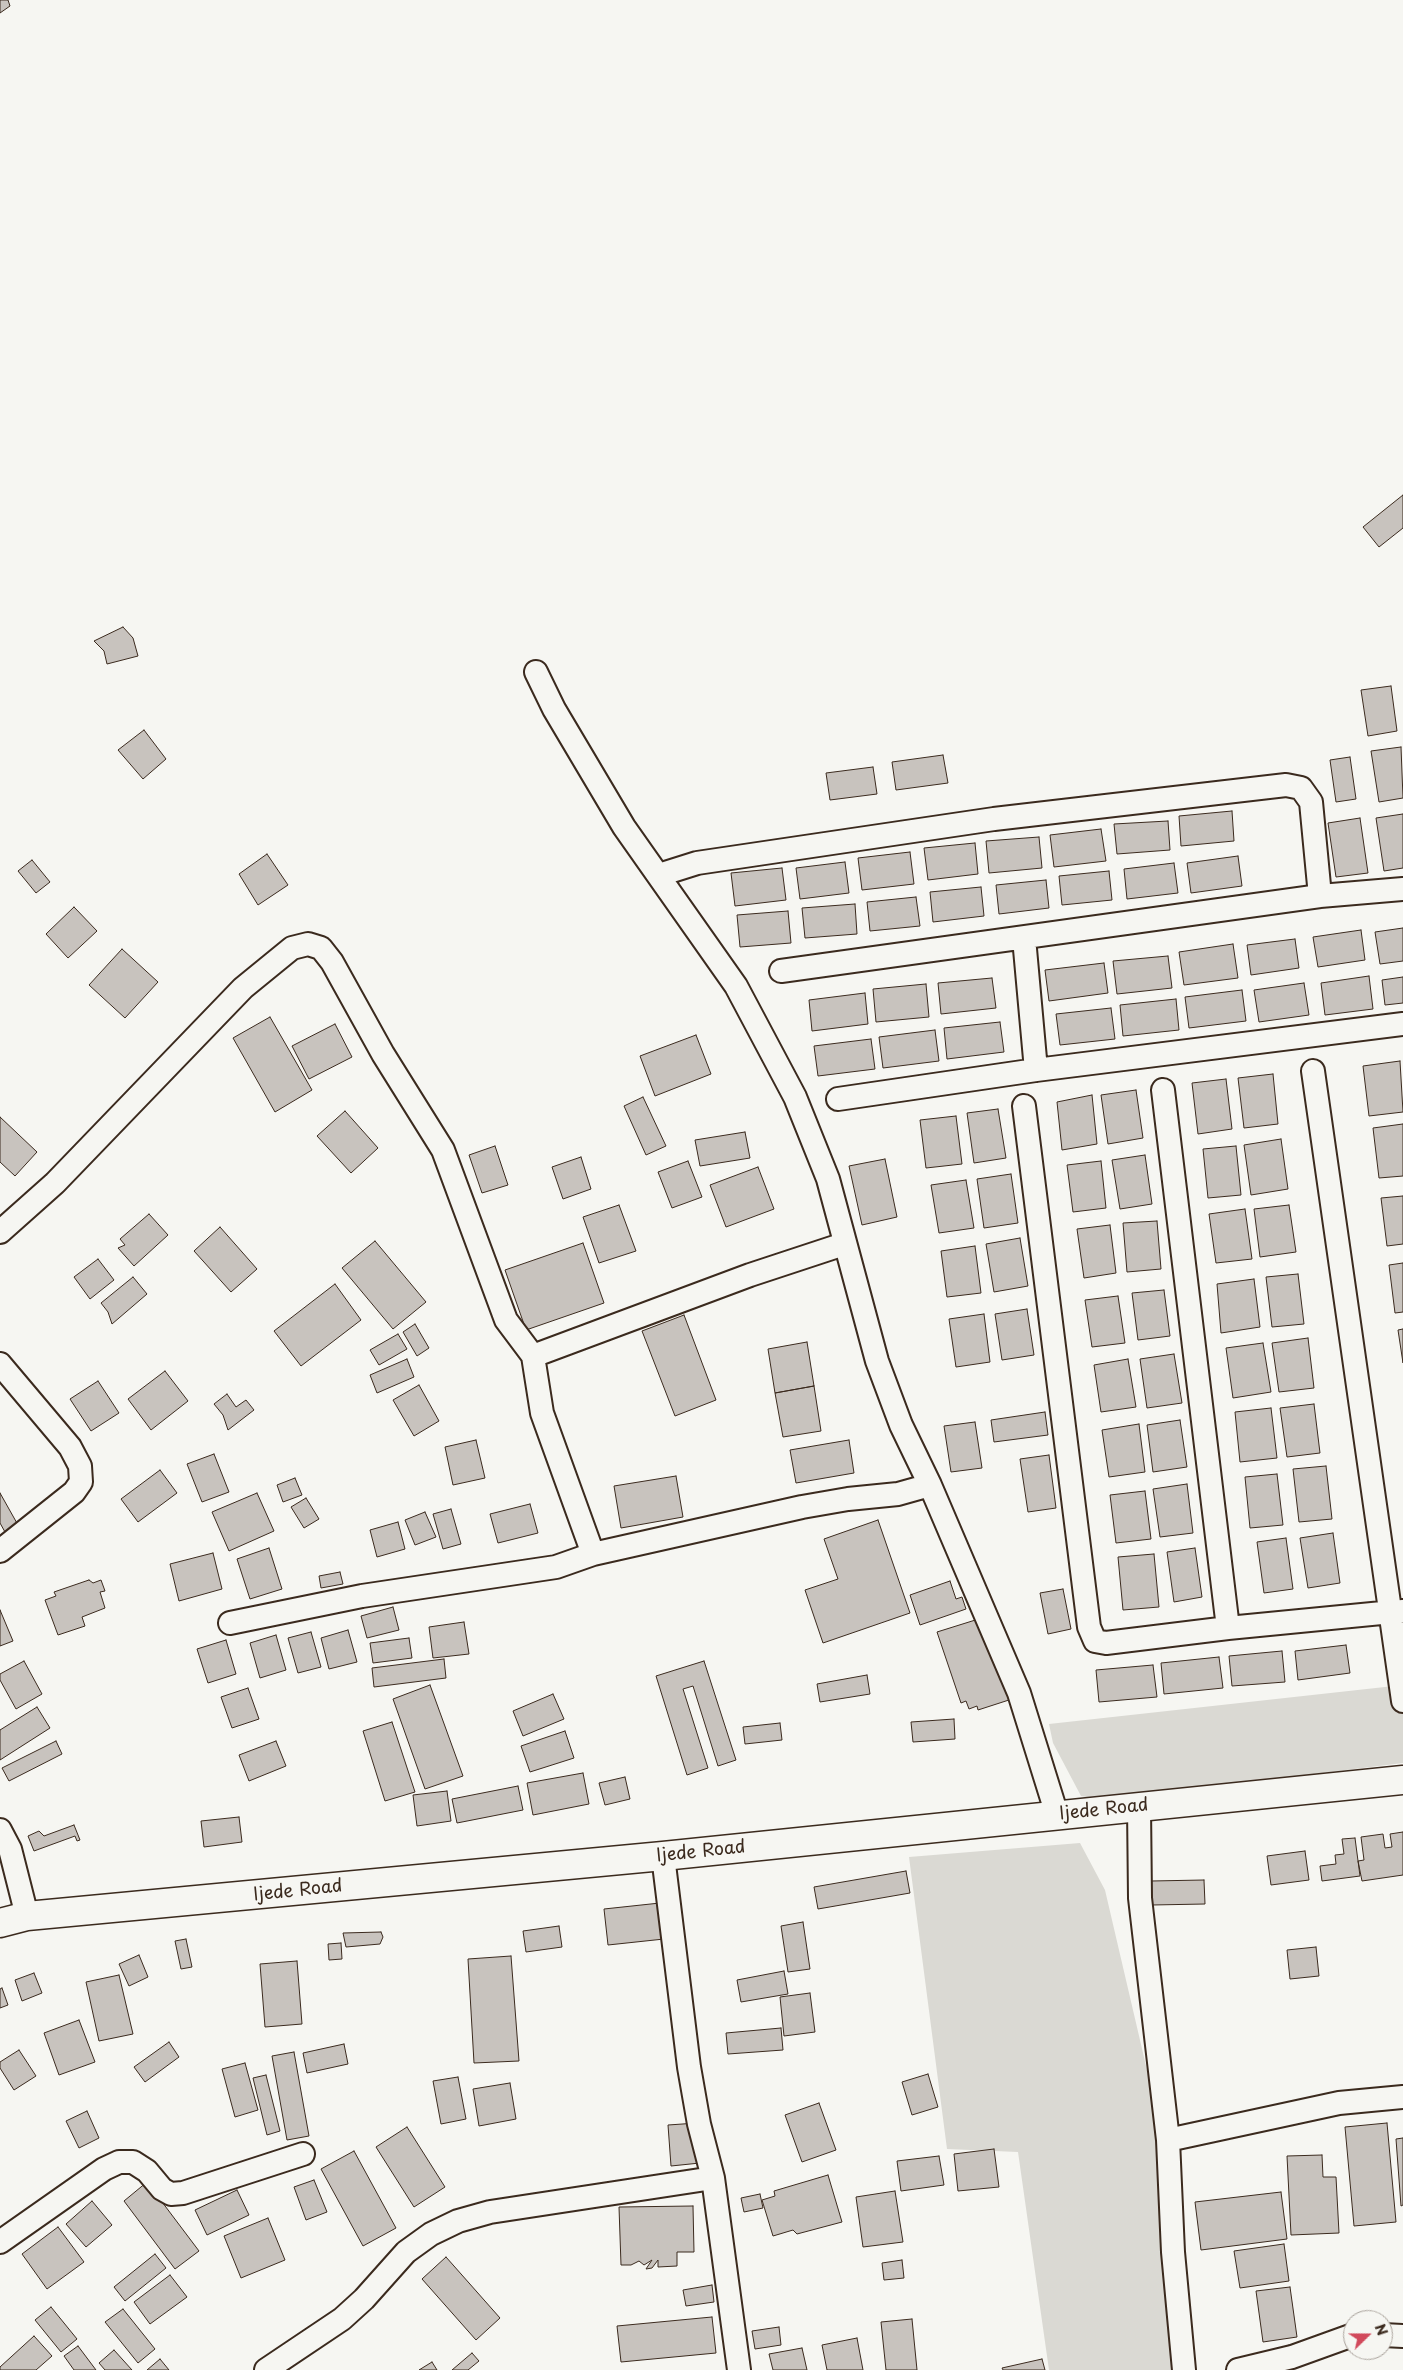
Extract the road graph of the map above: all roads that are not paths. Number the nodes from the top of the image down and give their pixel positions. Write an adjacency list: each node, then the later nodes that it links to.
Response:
1 (536, 672): 2 (street)
2 (659, 875): 4 (street); 14 (street)
3 (1403, 889): 4 (street)
4 (1320, 896): 5 (street)
5 (1024, 938): 6 (street); 8 (street)
6 (781, 971)
7 (1403, 1024): 8 (street)
8 (1036, 1070): 11 (street)
9 (1313, 1071): 20 (street)
10 (1164, 1090): 22 (street)
11 (838, 1099)
12 (1024, 1106): 22 (street)
13 (0, 1232): 15 (street)
14 (844, 1244): 15 (street); 17 (street)
15 (532, 1356): 19 (street)
16 (0, 1364): 18 (street)
17 (930, 1485): 19 (street); 26 (street)
18 (0, 1551)
19 (593, 1554): 21 (street)
20 (1396, 1612): 22 (street); 23 (street)
21 (230, 1622)
22 (1228, 1628)
23 (1403, 1701)
24 (1403, 1780): 25 (main road, Ijede Road)
25 (1139, 1807): 26 (main road, Ijede Road); 32 (street)
26 (1057, 1815): 28 (main road, Ijede Road)
27 (0, 1830): 29 (street)
28 (663, 1856): 29 (main road, Ijede Road); 34 (street)
29 (27, 1916): 30 (main road, Ijede Road)
30 (0, 1923)
31 (1403, 2097): 32 (street)
32 (1168, 2140): 39 (street)
33 (303, 2154): 35 (street)
34 (713, 2178): 37 (street); 38 (street)
35 (0, 2242)
36 (1343, 2339): 40 (street)
37 (266, 2370)
38 (740, 2370)
39 (1184, 2370)
40 (1238, 2370)

